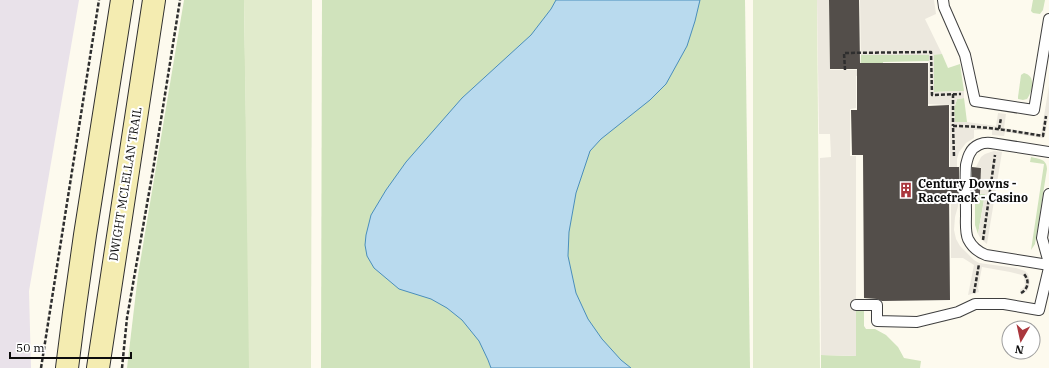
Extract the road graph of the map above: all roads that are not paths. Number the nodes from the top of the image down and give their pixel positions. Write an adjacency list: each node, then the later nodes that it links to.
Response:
1 (122, 0): 10 (main road)
2 (154, 0): 11 (main road, DWIGHT MCLELLAN TRAIL)
3 (943, 0): 5 (lane)
4 (1049, 19): 5 (lane)
5 (1045, 68)
6 (1049, 152): 8 (lane)
7 (1049, 194): 8 (lane)
8 (1049, 265): 9 (lane)
9 (856, 305)
10 (67, 368)
11 (98, 368)

